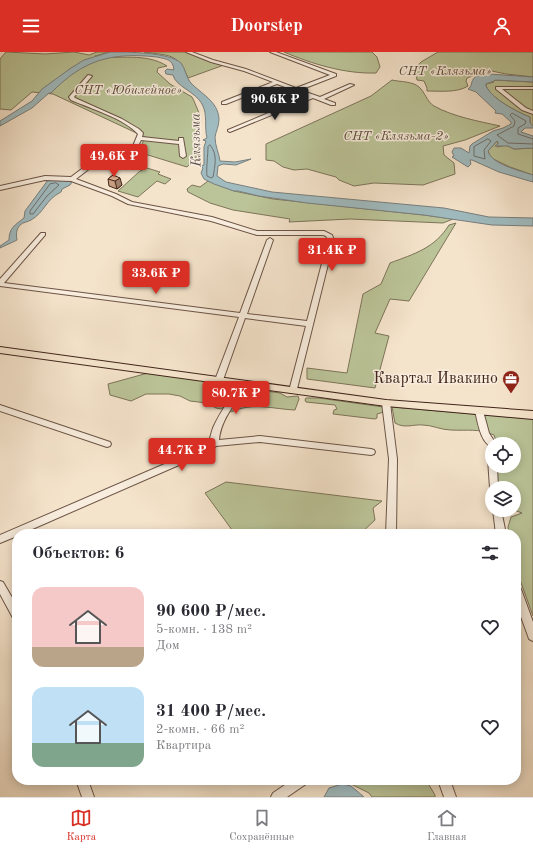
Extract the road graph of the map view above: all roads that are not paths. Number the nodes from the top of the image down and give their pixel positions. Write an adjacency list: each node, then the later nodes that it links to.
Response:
1 (188, 52): 4 (street)
2 (272, 52): 7 (street)
3 (90, 76): 14 (street)
4 (277, 82): 7 (street); 10 (street)
5 (352, 85): 9 (street)
6 (533, 88): 12 (street)
7 (296, 90): 8 (street)
8 (314, 96): 9 (street); 13 (street)
9 (320, 99): 11 (street)
10 (224, 103)
11 (333, 104)
12 (533, 113)
13 (230, 131)
14 (140, 138): 15 (street); 16 (street)
15 (183, 156)
16 (72, 179): 17 (street); 22 (street)
17 (0, 188)
18 (43, 234): 20 (street)
19 (270, 240): 21 (street)
20 (0, 284): 21 (street)
21 (242, 316): 22 (street); 24 (street)
22 (310, 324): 26 (street)
23 (0, 350): 24 (main road)
24 (219, 380): 25 (main road)
25 (244, 384): 26 (main road); 32 (street)
26 (293, 391): 27 (main road)
27 (386, 403): 29 (main road); 37 (street)
28 (0, 408): 33 (street)
29 (480, 411): 30 (main road); 31 (street)
30 (533, 415)
31 (486, 437)
32 (214, 443): 34 (street); 36 (street)
33 (107, 444)
34 (372, 452)
35 (499, 517): 38 (street)
36 (23, 529)
37 (391, 529)
38 (500, 529)
39 (12, 534): 40 (street)
40 (0, 539)
41 (0, 585): 43 (street)
42 (521, 603): 44 (street)
43 (12, 606)
44 (533, 636)
45 (84, 785): 48 (street)
46 (295, 785): 49 (street)
47 (446, 785): 50 (street)
48 (88, 797)
49 (277, 797)
50 (450, 797)

